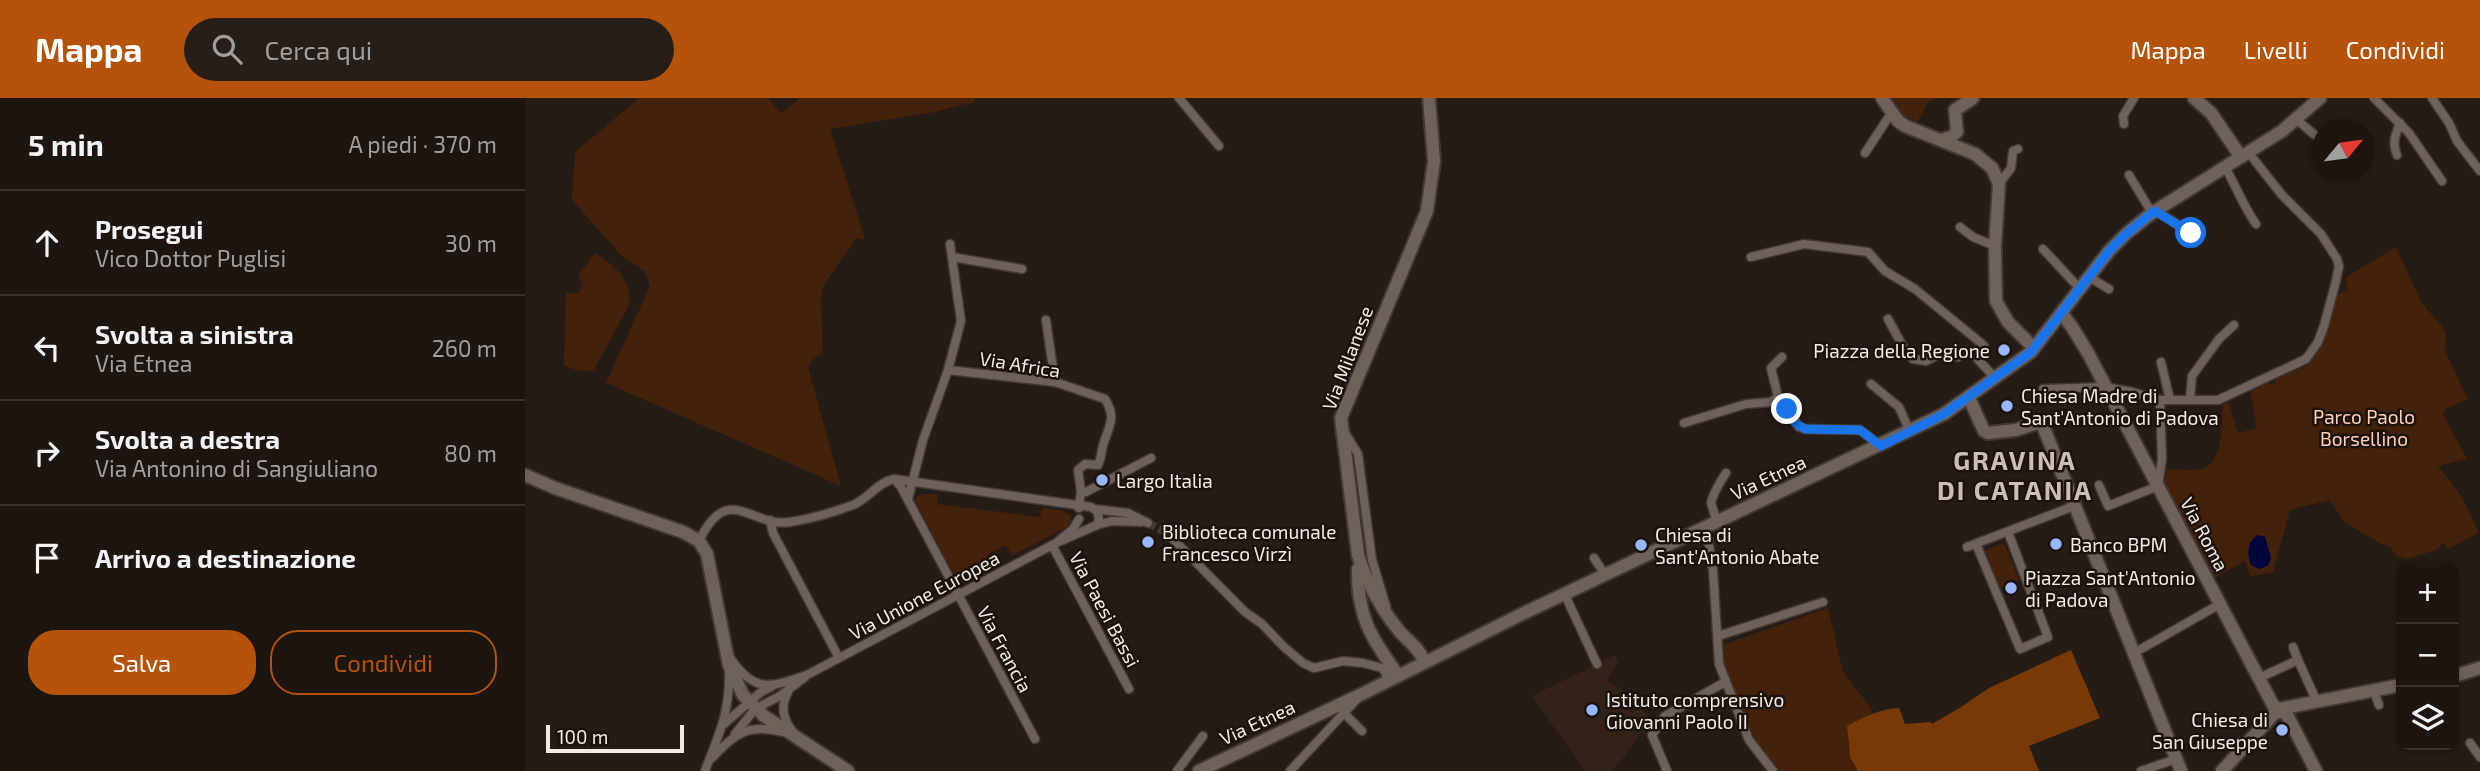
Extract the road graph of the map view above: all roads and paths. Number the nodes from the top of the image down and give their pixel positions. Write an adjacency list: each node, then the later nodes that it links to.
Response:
1 (1179, 98): 17 (street)
2 (1429, 98): 61 (main road, Via Milanese)
3 (1882, 98): 10 (main road)
4 (1973, 98): 14 (main road)
5 (2134, 98): 12 (street)
6 (2194, 98): 21 (main road)
7 (2320, 98): 11 (main road, Via Etnea)
8 (2374, 98): 13 (street)
9 (2432, 98): 24 (street)
10 (1892, 113): 16 (main road); 19 (street)
11 (2296, 119): 15 (street); 21 (main road, Via Etnea)
12 (2124, 124)
13 (2400, 124): 22 (street); 26 (street)
14 (1958, 128): 16 (main road); 20 (main road)
15 (2312, 133)
16 (1941, 140): 20 (main road)
17 (1219, 146)
18 (2018, 149): 27 (street)
19 (1865, 153)
20 (1975, 154): 27 (main road)
21 (2244, 154): 23 (main road, Via Etnea); 59 (street)
22 (2397, 155)
23 (2225, 167): 28 (main road, Via Etnea); 29 (street)
24 (2480, 171)
25 (2129, 175): 28 (street)
26 (2442, 181)
27 (1999, 184): 33 (main road)
28 (2154, 212): 31 (street); 38 (main road, Via Etnea)
29 (2256, 224)
30 (1960, 227): 33 (street)
31 (2191, 233)
32 (950, 244): 35 (street)
33 (1995, 246): 45 (main road)
34 (2043, 249): 39 (street)
35 (952, 257): 37 (street); 49 (street)
36 (1752, 257): 46 (street)
37 (1022, 269)
38 (2089, 277): 39 (main road, Via Etnea); 40 (street)
39 (2080, 289): 41 (main road, Via Etnea)
40 (2109, 289)
41 (2062, 314): 45 (main road, Via Etnea); 53 (main road, Via Roma)
42 (1888, 319): 46 (street)
43 (1046, 320): 51 (street)
44 (2234, 325): 59 (street)
45 (2034, 348): 50 (main road, Via Etnea)
46 (1975, 356): 50 (street)
47 (1782, 358): 55 (street)
48 (2161, 362): 58 (street)
49 (948, 370): 51 (street, Via Africa); 69 (street)
50 (1995, 378): 56 (main road, Via Etnea)
51 (1055, 382): 72 (street, Via Africa)
52 (1871, 384): 62 (street)
53 (2105, 387): 54 (street); 57 (street); 65 (main road, Via Roma)
54 (2043, 389)
55 (1778, 397): 60 (street); 63 (street)
56 (1969, 398): 62 (main road, Via Etnea); 74 (main road)
57 (2160, 400): 58 (street); 65 (street)
58 (2170, 400): 59 (street)
59 (2190, 400)
60 (1684, 423)
61 (1342, 429): 83 (main road, Via Milanese); 90 (street)
62 (1910, 432): 63 (main road, Via Etnea)
63 (1881, 446): 77 (main road, Via Etnea)
64 (1151, 458): 72 (street)
65 (2155, 472): 71 (main road, Via Roma)
66 (1726, 473): 77 (street)
67 (525, 475): 81 (main road)
68 (894, 479): 69 (street); 73 (street, Via Francia); 76 (street)
69 (913, 483): 73 (street); 75 (street)
70 (2099, 485): 71 (street)
71 (2158, 486): 89 (main road, Via Roma)
72 (1080, 491): 75 (street)
73 (908, 499): 86 (street, Via Francia)
74 (2074, 506): 79 (street); 94 (main road)
75 (1083, 511): 78 (street); 78 (street); 78 (street); 82 (street)
76 (770, 520): 81 (street); 95 (street)
77 (1712, 525): 85 (main road, Via Etnea); 91 (street)
78 (1092, 526): 82 (street, Via Unione Europea)
79 (2008, 532): 79 (street)
80 (1167, 533): 101 (street)
81 (699, 541): 93 (main road)
82 (1054, 544): 86 (street, Via Unione Europea); 108 (street, Via Paesi Bassi)
83 (1358, 555): 90 (main road, Via Milanese); 101 (main road)
84 (1594, 558): 85 (street)
85 (1606, 576): 87 (main road, Via Etnea)
86 (958, 595): 95 (street, Via Unione Europea); 122 (street, Via Francia)
87 (1565, 595): 97 (main road, Via Etnea); 98 (street)
88 (1823, 602): 91 (street)
89 (2220, 604): 94 (street); 104 (main road, Via Roma)
90 (1391, 619): 97 (main road, Via Milanese)
91 (1718, 636): 105 (street)
92 (2293, 647): 96 (street)
93 (725, 651): 99 (main road); 106 (street)
94 (2134, 653): 126 (main road)
95 (839, 658): 103 (street, Via Unione Europea)
96 (2298, 660): 104 (street); 112 (street)
97 (1424, 661): 101 (main road, Via Etnea)
98 (1597, 664)
99 (729, 665): 114 (main road); 117 (street)
100 (2480, 668): 102 (main road)
101 (1388, 671): 111 (main road, Via Etnea)
102 (2459, 674)
103 (807, 675): 106 (street); 110 (street)
104 (2259, 678): 115 (main road, Via Roma)
105 (1725, 682): 132 (street); 133 (street)
106 (774, 686): 114 (street)
107 (2396, 686): 109 (main road)
108 (1129, 689)
109 (2372, 689): 112 (main road); 113 (street)
110 (788, 691): 114 (street); 121 (street)
111 (1360, 695): 116 (street); 130 (main road, Via Etnea)
112 (2316, 702): 115 (main road)
113 (2379, 705)
114 (752, 706): 117 (street); 119 (street); 121 (main road)
115 (2280, 710): 135 (main road); 136 (main road, Via Roma)
116 (1344, 713): 118 (street); 131 (street)
117 (723, 724): 125 (street)
118 (1362, 731)
119 (736, 734): 121 (street); 125 (street)
120 (1203, 736): 129 (street)
121 (794, 737): 128 (main road)
122 (1035, 739)
123 (2470, 743): 124 (street)
124 (2480, 757)
125 (710, 761): 127 (street)
126 (2178, 765): 134 (street)
127 (705, 771)
128 (848, 771)
129 (1177, 771)
130 (1199, 771)
131 (1290, 771)
132 (1668, 771)
133 (1773, 771)
134 (2141, 771)
135 (2222, 771)
136 (2316, 771)

